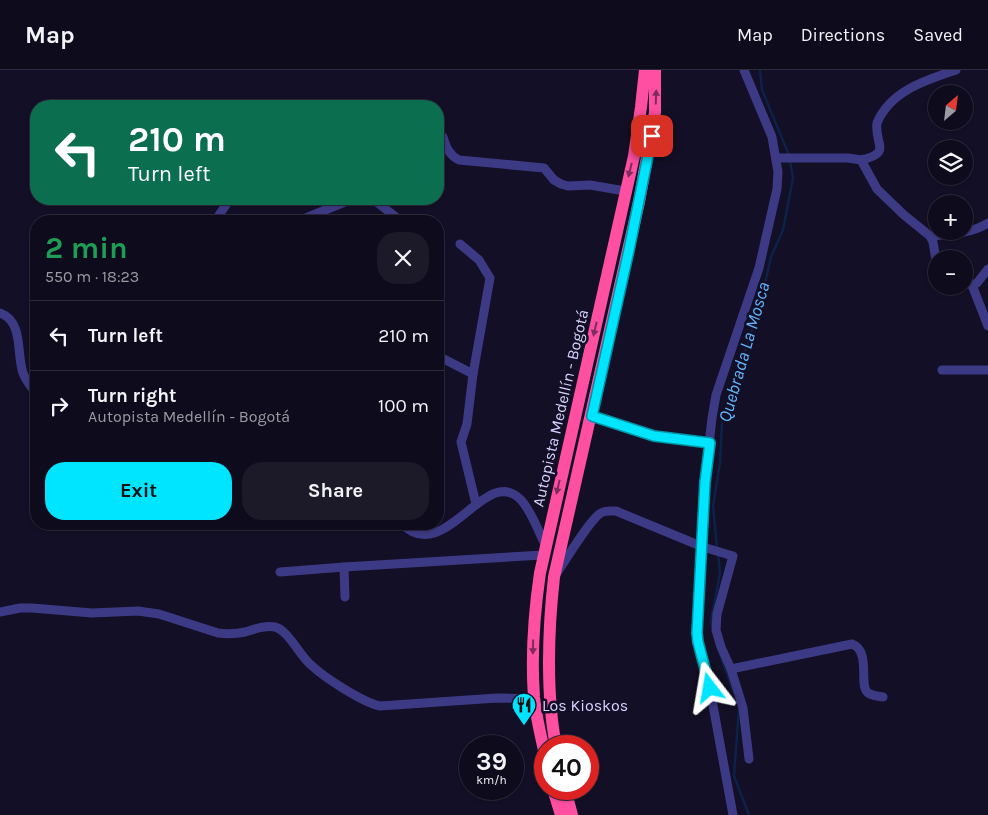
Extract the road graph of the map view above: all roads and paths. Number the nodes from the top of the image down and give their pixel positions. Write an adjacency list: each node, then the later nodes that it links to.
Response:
1 (644, 70): 8 (highway, Autopista Medellín - Bogotá, one-way to 8)
2 (656, 70): 27 (highway, Autopista Medellín - Bogotá, one-way to 2)
3 (744, 70): 6 (street)
4 (956, 70): 7 (street)
5 (444, 140): 8 (street)
6 (780, 158): 7 (street); 28 (street)
7 (861, 160): 15 (street)
8 (625, 191): 34 (highway, Autopista Medellín - Bogotá, one-way to 34)
9 (337, 205): 11 (street)
10 (381, 205): 12 (street)
11 (313, 215)
12 (393, 215)
13 (988, 223): 14 (street)
14 (973, 230)
15 (928, 234)
16 (460, 244): 25 (street)
17 (988, 269): 18 (street)
18 (973, 285)
19 (973, 288): 21 (street)
20 (0, 313): 26 (street)
21 (988, 326)
22 (444, 359): 25 (street)
23 (942, 370): 24 (street)
24 (988, 370)
25 (473, 374): 29 (street)
26 (30, 385)
27 (592, 416): 28 (street); 37 (highway, Autopista Medellín - Bogotá)
28 (710, 443): 33 (street)
29 (476, 504): 30 (street); 34 (street)
30 (444, 529)
31 (411, 530): 32 (street)
32 (443, 530)
33 (703, 547): 37 (street); 40 (street); 50 (street)
34 (544, 549): 35 (street); 42 (highway, Autopista Medellín - Bogotá, one-way to 42)
35 (344, 568): 36 (street); 38 (street)
36 (280, 572)
37 (554, 578): 44 (highway, Autopista Medellín - Bogotá)
38 (345, 597)
39 (0, 612): 42 (street)
40 (731, 668): 41 (street); 45 (street)
41 (883, 697)
42 (534, 699): 43 (highway, Autopista Medellín - Bogotá)
43 (541, 735)
44 (554, 735)
45 (749, 759)
46 (556, 800): 48 (highway)
47 (568, 800): 49 (highway)
48 (561, 815)
49 (572, 815)
50 (734, 815)

